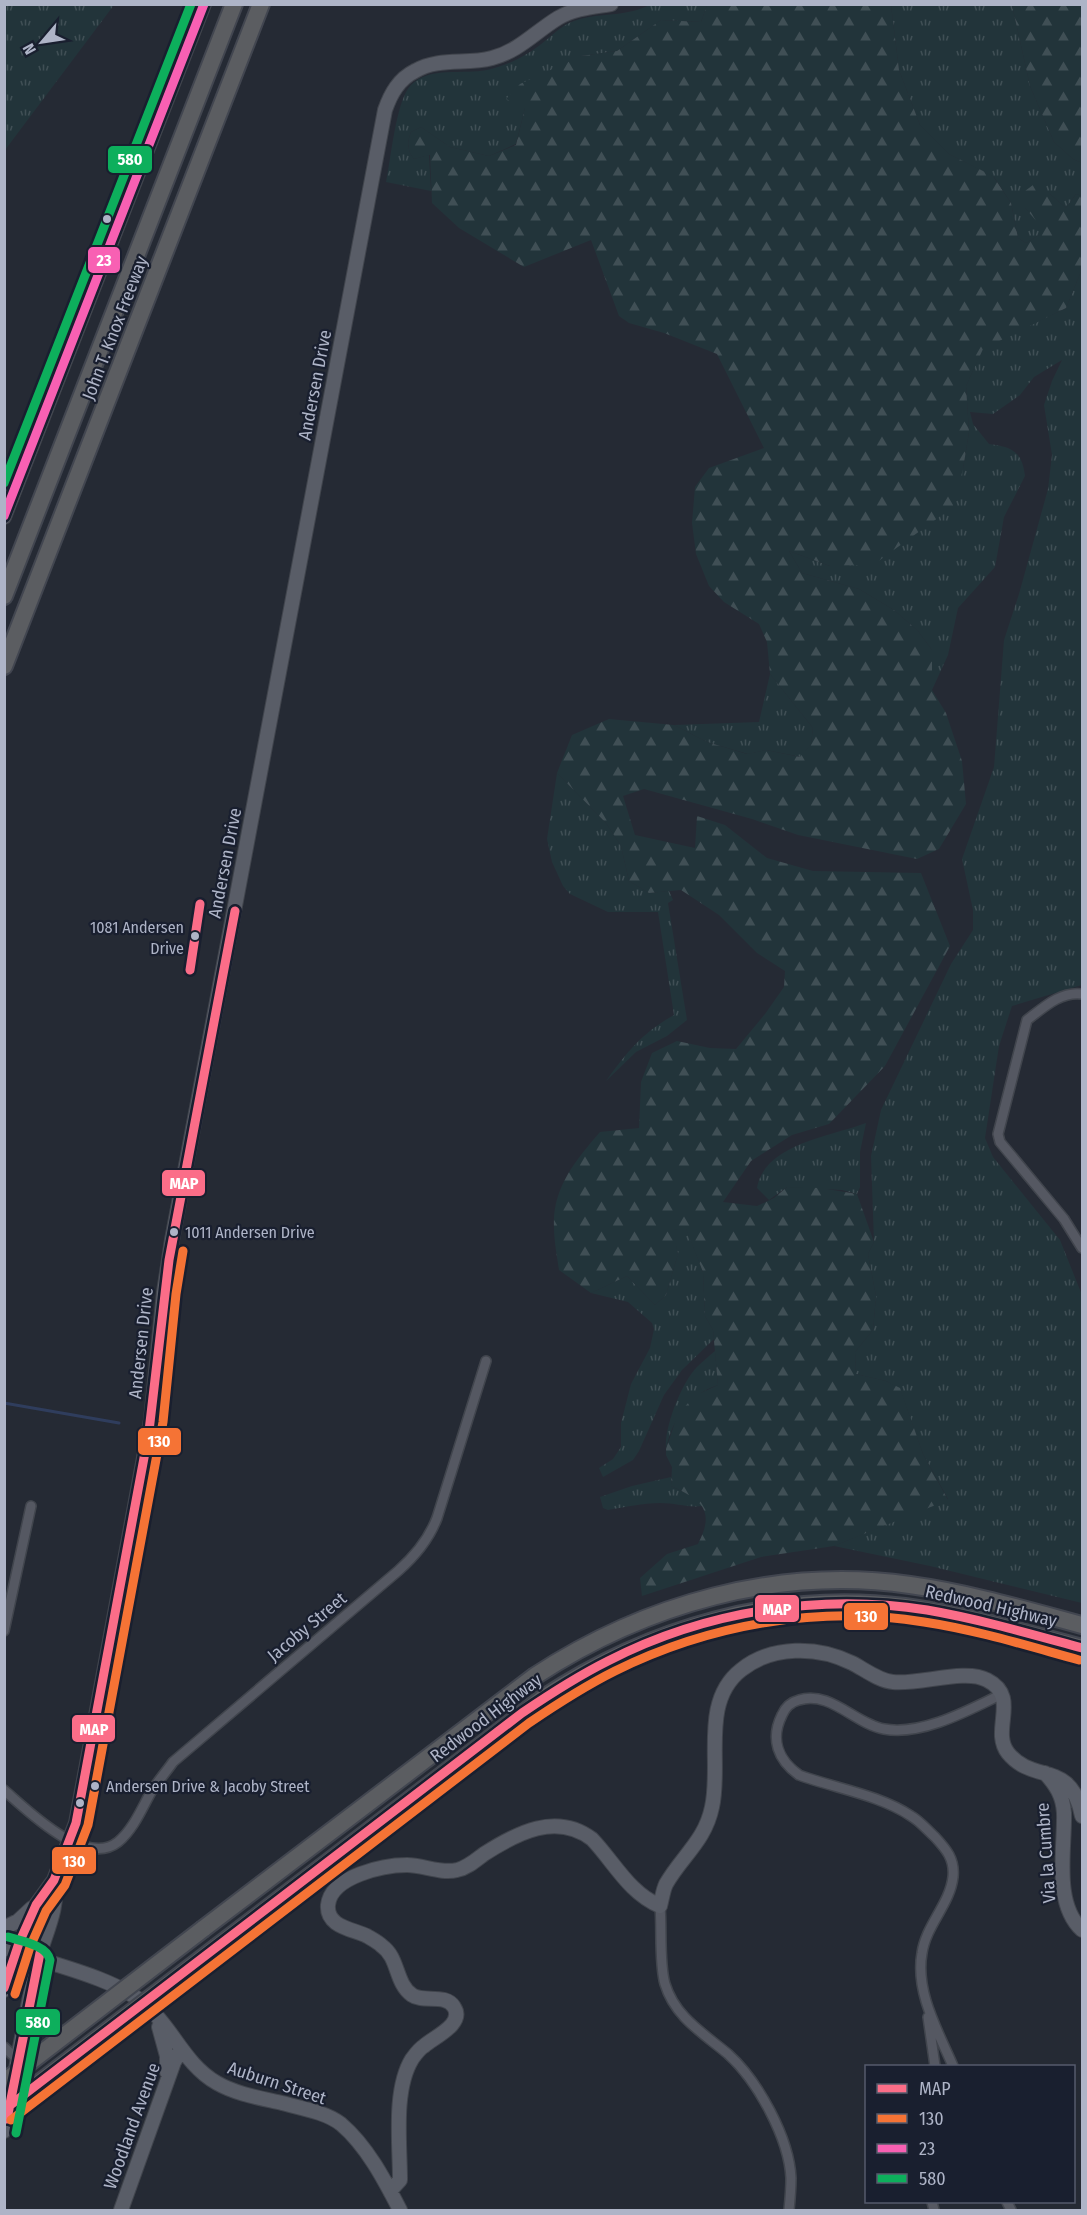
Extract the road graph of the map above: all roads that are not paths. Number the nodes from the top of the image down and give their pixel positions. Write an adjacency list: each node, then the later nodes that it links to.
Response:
1 (204, 4): 5 (street)
2 (234, 4): 6 (highway, John T. Knox Freeway)
3 (261, 4): 7 (highway, John T. Knox Freeway)
4 (611, 4): 19 (street, Andersen Drive)
5 (4, 517)
6 (4, 596)
7 (4, 666)
8 (1083, 994): 9 (street)
9 (1083, 1248)
10 (486, 1361): 19 (street, Jacoby Street)
11 (31, 1506): 13 (street)
12 (1083, 1624): 35 (highway, Redwood Highway, bridge)
13 (4, 1631)
14 (1083, 1648): 37 (highway, Redwood Highway, bridge)
15 (1002, 1694): 16 (street, Via la Cumbre); 22 (street); 28 (street)
16 (1045, 1773): 18 (street, Via la Cumbre); 24 (street, Via la Cumbre)
17 (4, 1790): 19 (street)
18 (1083, 1816)
19 (70, 1841): 20 (street, Andersen Drive)
20 (54, 1880): 21 (street, Andersen Drive); 26 (street, Andersen Drive)
21 (36, 1905): 23 (street); 25 (street, Andersen Drive)
22 (660, 1906): 39 (street); 42 (street)
23 (4, 1928)
24 (1083, 1930)
25 (10, 1950): 26 (street, Woodland Avenue); 27 (street, Andersen Drive)
26 (38, 1960): 29 (street, Woodland Avenue); 32 (street, Andersen Drive)
27 (4, 1990)
28 (927, 2005): 33 (street); 34 (street)
29 (154, 2013): 31 (street, Woodland Avenue); 36 (street)
30 (4, 2047): 32 (street)
31 (181, 2050): 36 (street, Woodland Avenue); 39 (street, Auburn Street)
32 (18, 2060): 38 (street, Andersen Drive)
33 (935, 2065)
34 (952, 2065)
35 (4, 2082)
36 (166, 2085): 40 (street, Woodland Avenue)
37 (4, 2110)
38 (4, 2131)
39 (390, 2191): 41 (street, Auburn Street)
40 (121, 2211)
41 (400, 2211)
42 (789, 2211)

